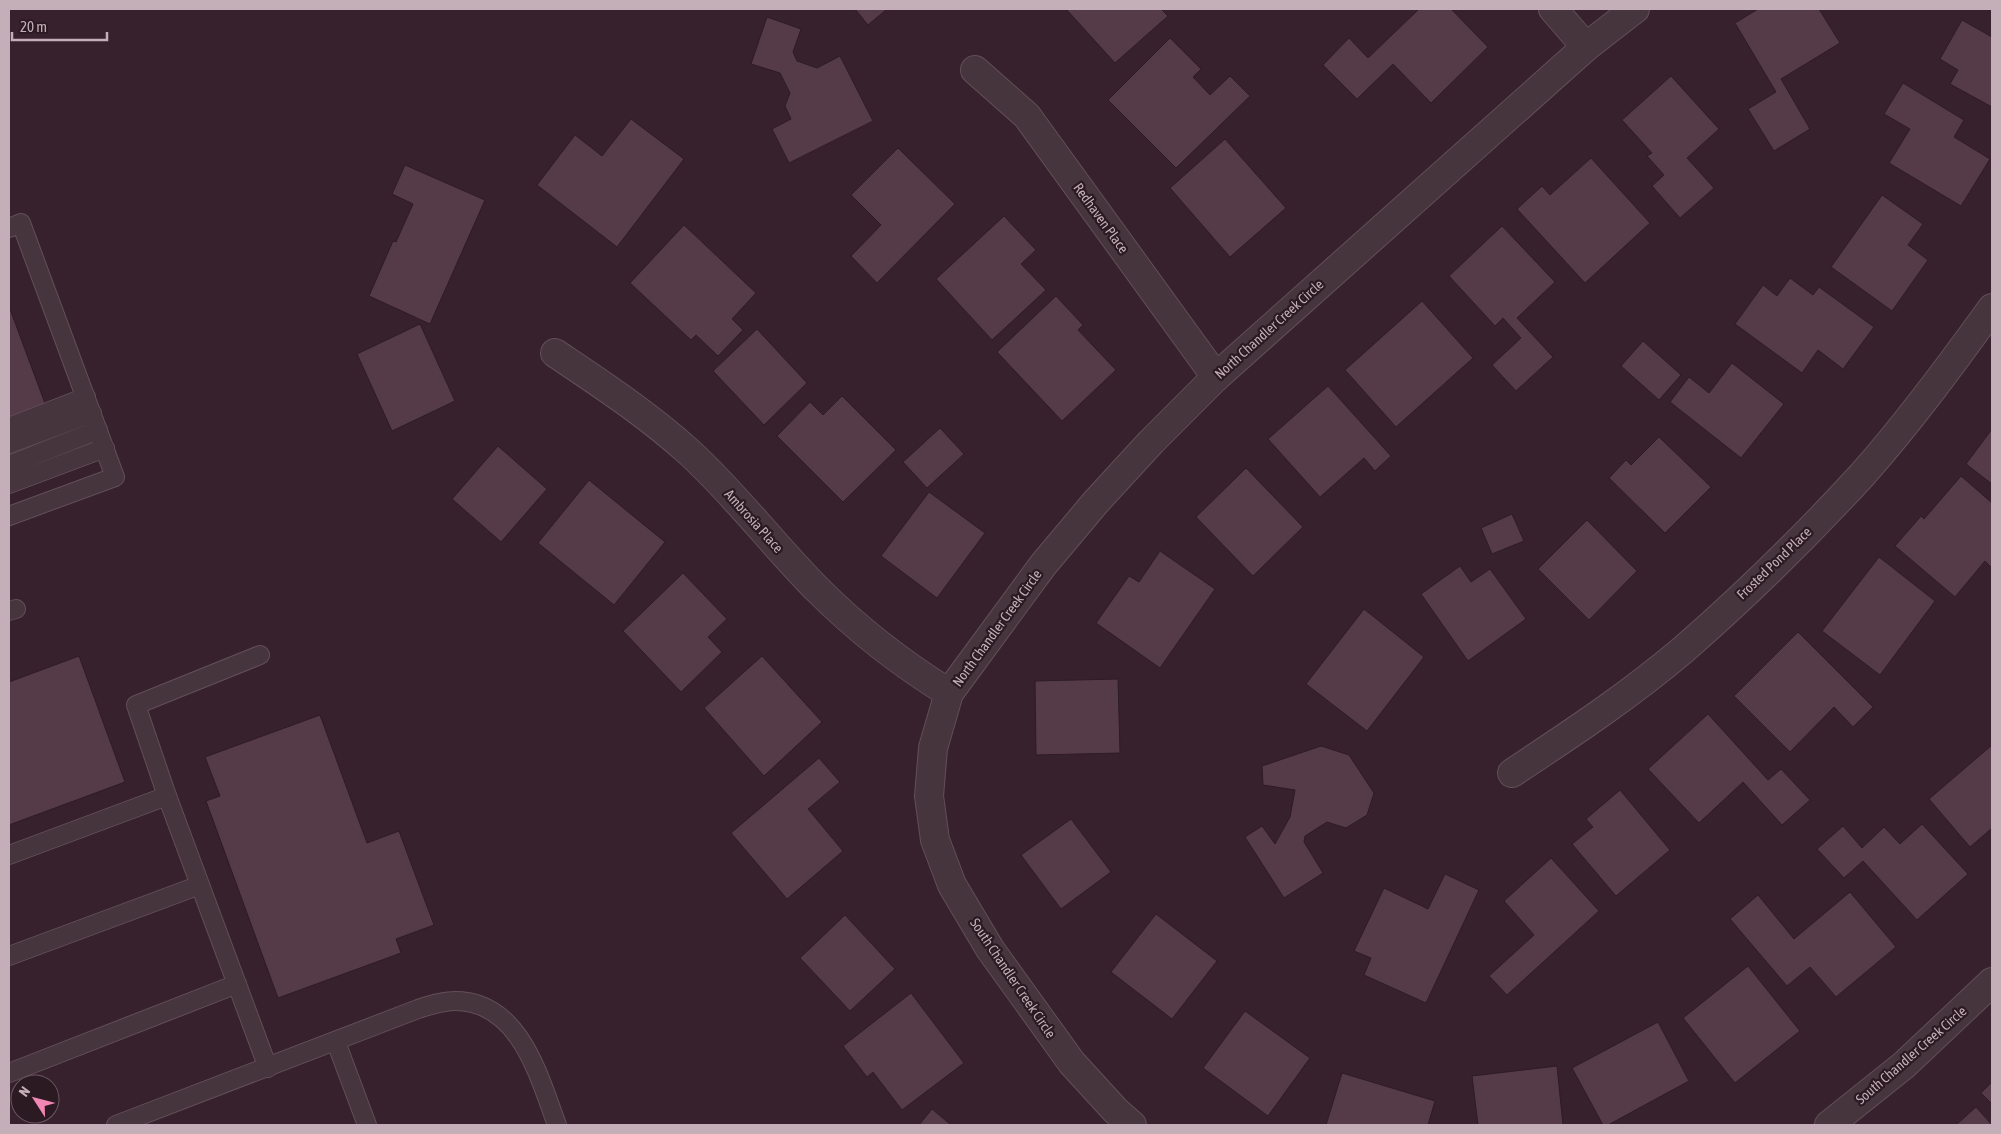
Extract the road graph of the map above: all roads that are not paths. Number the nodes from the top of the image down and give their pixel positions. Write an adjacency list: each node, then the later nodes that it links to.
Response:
1 (1553, 9): 3 (street)
2 (1635, 9): 3 (street, North Chandler Creek Circle)
3 (1586, 47): 8 (street, North Chandler Creek Circle)
4 (975, 70): 8 (street, Redhaven Place)
5 (9, 228): 9 (lane)
6 (1992, 308): 19 (street, Frosted Pond Place)
7 (555, 353): 18 (street, Ambrosia Place)
8 (1216, 377): 18 (street, North Chandler Creek Circle)
9 (89, 405): 10 (lane); 11 (lane); 12 (lane)
10 (9, 427)
11 (98, 430): 13 (lane); 14 (lane)
12 (9, 444)
13 (105, 448): 15 (lane); 16 (lane)
14 (9, 465)
15 (9, 484)
16 (9, 516)
17 (260, 655): 20 (lane)
18 (949, 693): 32 (street, South Chandler Creek Circle)
19 (1512, 773)
20 (166, 796): 21 (lane); 22 (lane)
21 (9, 855)
22 (200, 885): 23 (lane); 25 (lane)
23 (9, 956)
24 (1992, 982): 33 (street, South Chandler Creek Circle)
25 (236, 984): 27 (lane); 28 (lane)
26 (336, 1042): 27 (lane); 30 (lane); 31 (lane)
27 (268, 1068): 29 (lane)
28 (9, 1072)
29 (116, 1125)
30 (367, 1125)
31 (557, 1125)
32 (1132, 1125)
33 (1829, 1125)

